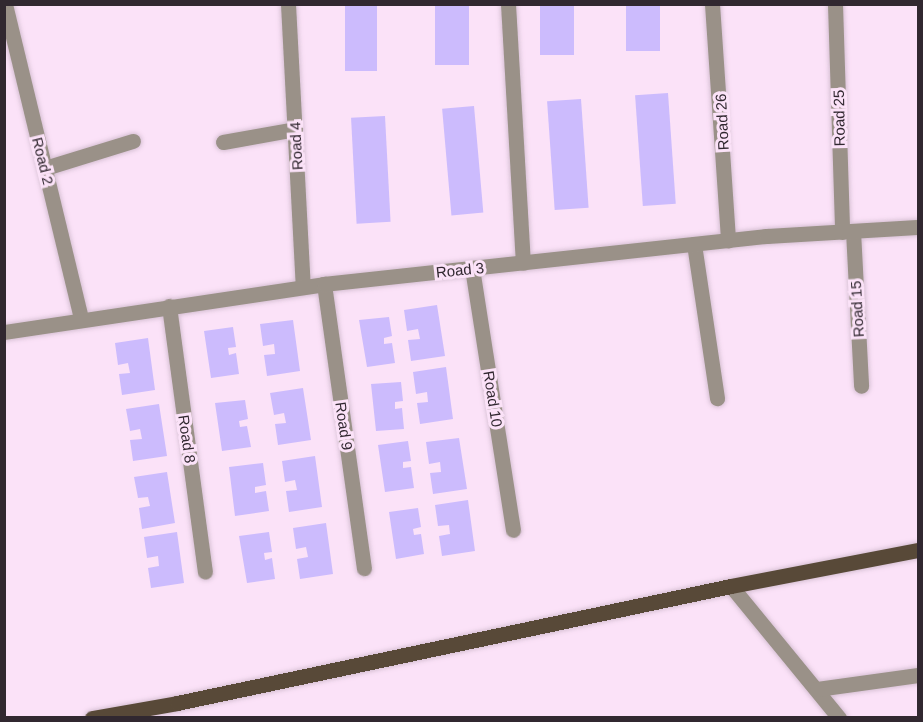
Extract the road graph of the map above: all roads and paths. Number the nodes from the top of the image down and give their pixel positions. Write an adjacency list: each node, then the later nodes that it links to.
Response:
1 (5, 4): 9 (street, Road 2)
2 (288, 4): 6 (street, Road 4)
3 (508, 4): 14 (street)
4 (712, 4): 12 (street, Road 26)
5 (836, 4): 11 (street, Road 25)
6 (295, 129): 8 (street); 17 (street, Road 4)
7 (133, 141): 9 (street)
8 (223, 142)
9 (45, 168): 19 (street, Road 2)
10 (918, 227): 11 (street, Road 3)
11 (847, 231): 12 (street, Road 3); 21 (street, Road 15)
12 (728, 240): 13 (street, Road 3)
13 (694, 244): 14 (street, Road 3); 22 (street)
14 (523, 263): 15 (street, Road 3)
15 (472, 268): 16 (street, Road 3); 23 (street, Road 10)
16 (324, 284): 17 (street, Road 3); 25 (street, Road 9)
17 (303, 287): 18 (street, Road 3)
18 (169, 306): 19 (street, Road 3); 26 (street, Road 8)
19 (81, 318): 20 (street, Road 3)
20 (4, 332)
21 (861, 386)
22 (717, 398)
23 (513, 530)
24 (918, 550): 27 (main road)
25 (364, 568)
26 (205, 572)
27 (731, 586): 29 (street); 30 (main road)
28 (918, 675): 29 (street)
29 (817, 689): 31 (street)
30 (92, 717)
31 (839, 717)

